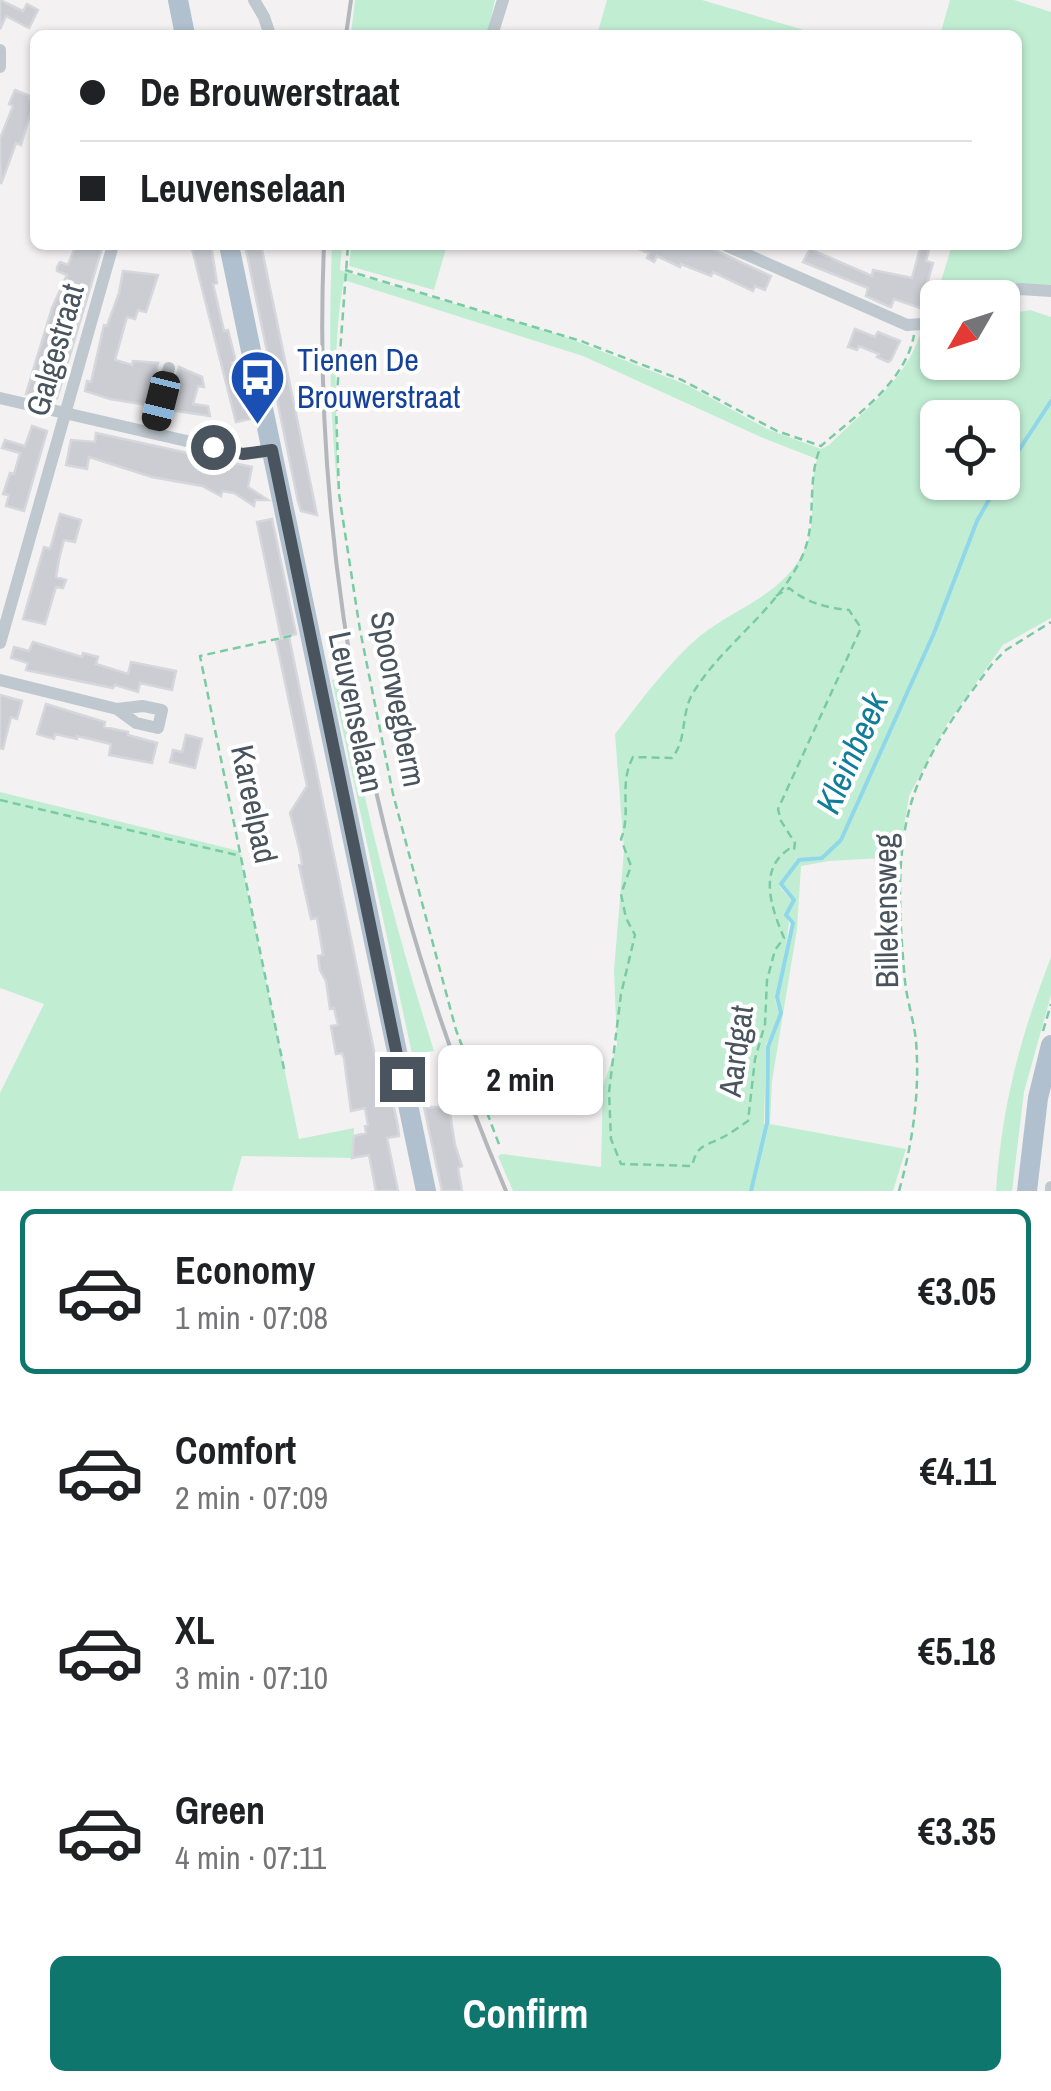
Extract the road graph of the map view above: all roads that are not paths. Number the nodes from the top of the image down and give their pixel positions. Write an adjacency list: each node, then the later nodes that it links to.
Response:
1 (178, 0): 4 (main road)
2 (254, 0): 5 (street)
3 (502, 0): 6 (street)
4 (185, 30)
5 (268, 30)
6 (493, 30)
7 (0, 50): 8 (street)
8 (0, 68)
9 (113, 250): 17 (street, Galgestraat)
10 (230, 250): 19 (main road, Leuvenselaan)
11 (736, 250): 14 (street)
12 (1020, 289): 13 (street)
13 (1051, 291)
14 (920, 324)
15 (169, 368): 18 (street)
16 (0, 398): 17 (street)
17 (65, 413): 18 (street); 20 (street, Galgestraat)
18 (153, 434): 19 (street)
19 (272, 450): 24 (main road, Leuvenselaan)
20 (0, 643)
21 (0, 680): 22 (street)
22 (117, 709)
23 (1051, 1045): 25 (main road)
24 (426, 1191)
25 (1026, 1191)

